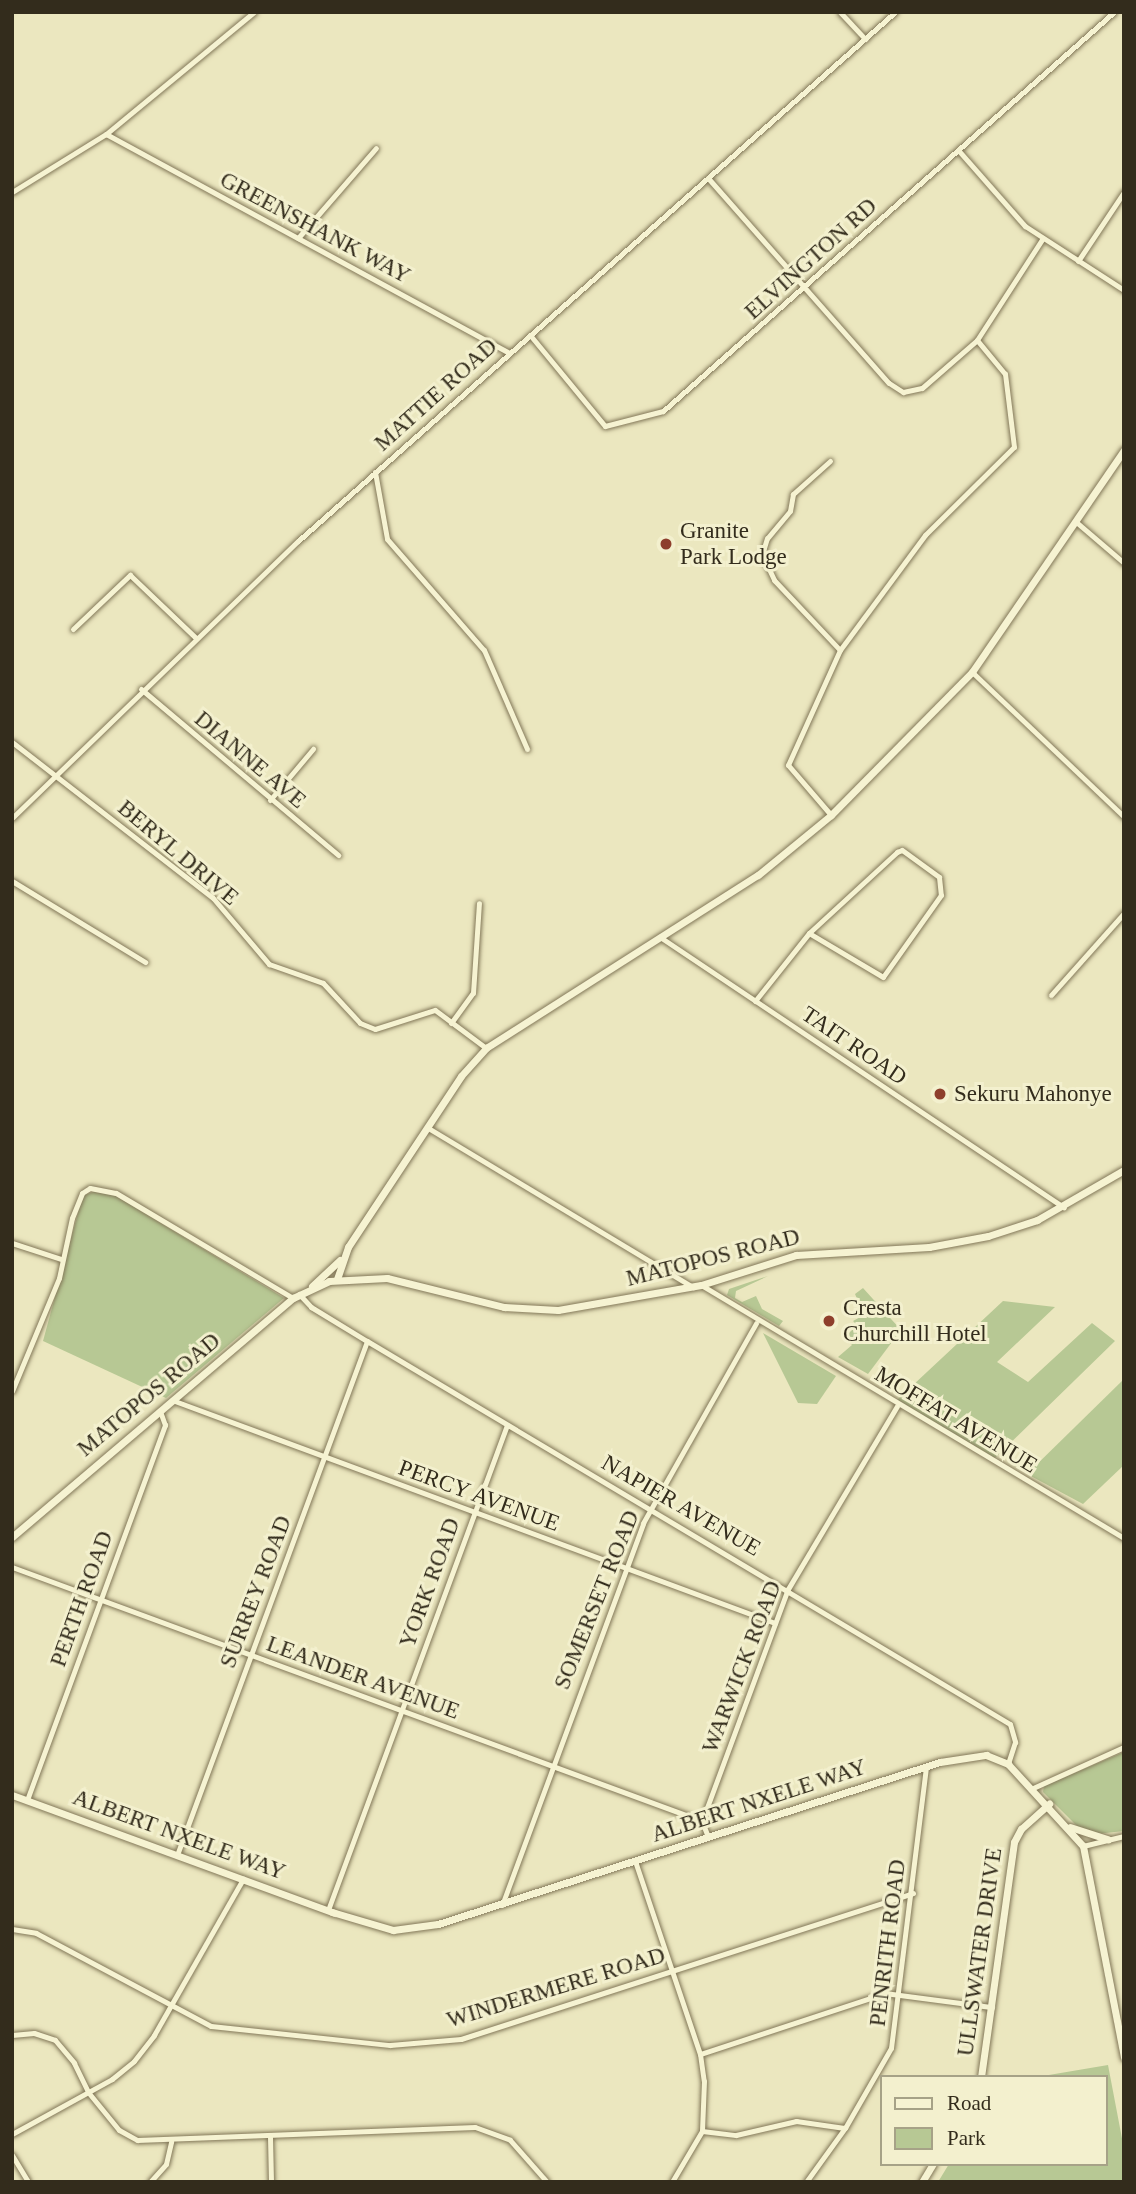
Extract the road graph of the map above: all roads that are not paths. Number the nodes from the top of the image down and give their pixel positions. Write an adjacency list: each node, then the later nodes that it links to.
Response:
1 (254, 12): 6 (street)
2 (840, 12): 5 (street)
3 (895, 12): 5 (street, MATTIE ROAD)
4 (1114, 12): 8 (street, ELVINGTON RD)
5 (864, 39): 9 (street, MATTIE ROAD)
6 (106, 134): 10 (street); 12 (street, GREENSHANK WAY)
7 (376, 148): 12 (street)
8 (959, 151): 13 (street); 15 (street, ELVINGTON RD)
9 (708, 178): 15 (street); 17 (street, MATTIE ROAD)
10 (12, 192)
11 (1124, 192): 14 (street)
12 (298, 238): 19 (street, GREENSHANK WAY)
13 (1043, 239): 14 (street); 18 (street)
14 (1078, 261): 16 (street)
15 (804, 286): 17 (street, ELVINGTON RD); 18 (street)
16 (1124, 290)
17 (530, 335): 19 (street, MATTIE ROAD)
18 (977, 340): 27 (street)
19 (509, 353): 22 (street, MATTIE ROAD)
20 (1124, 450): 23 (main road)
21 (830, 461): 27 (street)
22 (375, 472): 26 (street, MATTIE ROAD); 32 (street)
23 (1075, 521): 24 (street); 28 (main road)
24 (1124, 563)
25 (73, 629): 26 (street)
26 (196, 638): 29 (street, MATTIE ROAD)
27 (840, 650): 35 (street)
28 (972, 672): 35 (main road); 37 (street)
29 (141, 689): 33 (street, MATTIE ROAD); 34 (street, DIANNE AVE)
30 (12, 742): 33 (street, BERYL DRIVE)
31 (313, 749): 34 (street)
32 (527, 749)
33 (55, 775): 36 (street, MATTIE ROAD); 47 (street, BERYL DRIVE)
34 (270, 800): 38 (street, DIANNE AVE)
35 (831, 815): 43 (main road)
36 (12, 817)
37 (1124, 817)
38 (338, 855)
39 (12, 881): 44 (street)
40 (480, 903): 47 (street)
41 (1124, 913): 45 (street)
42 (809, 933): 42 (street); 46 (street)
43 (660, 937): 46 (street, TAIT ROAD); 48 (main road)
44 (145, 962)
45 (1051, 995)
46 (755, 1001): 51 (street, TAIT ROAD)
47 (451, 1023): 48 (street, BERYL DRIVE)
48 (485, 1048): 49 (main road)
49 (428, 1128): 54 (main road); 56 (street, MOFFAT AVENUE)
50 (1124, 1170): 51 (main road, MATOPOS ROAD)
51 (1064, 1207): 56 (main road, MATOPOS ROAD)
52 (12, 1243): 53 (street)
53 (61, 1259): 58 (street, NAPIER AVENUE); 61 (street)
54 (340, 1260): 55 (main road); 57 (main road)
55 (337, 1279): 56 (main road, MATOPOS ROAD); 57 (main road, MATOPOS ROAD)
56 (697, 1286): 59 (street, MOFFAT AVENUE)
57 (310, 1288): 58 (main road, MATOPOS ROAD)
58 (296, 1296): 60 (street, NAPIER AVENUE); 62 (main road, MATOPOS ROAD)
59 (757, 1323): 63 (street, MOFFAT AVENUE); 67 (street, SOMERSET ROAD)
60 (367, 1341): 65 (street, NAPIER AVENUE); 66 (street, SURREY ROAD)
61 (12, 1391)
62 (172, 1401): 64 (main road, MATOPOS ROAD); 66 (street, PERCY AVENUE)
63 (897, 1406): 70 (street, MOFFAT AVENUE); 73 (street, WARWICK ROAD)
64 (160, 1410): 69 (main road, MATOPOS ROAD); 74 (street, PERTH ROAD)
65 (508, 1426): 67 (street, NAPIER AVENUE); 68 (street, YORK ROAD)
66 (326, 1458): 68 (street, PERCY AVENUE); 76 (street, SURREY ROAD)
67 (651, 1509): 72 (street, SOMERSET ROAD); 73 (street, NAPIER AVENUE)
68 (474, 1514): 72 (street, PERCY AVENUE); 77 (street, YORK ROAD)
69 (12, 1537)
70 (1124, 1538)
71 (12, 1567): 74 (street, LEANDER AVENUE)
72 (624, 1568): 75 (street, PERCY AVENUE); 79 (street, SOMERSET ROAD)
73 (788, 1589): 75 (street, WARWICK ROAD); 80 (street, NAPIER AVENUE)
74 (101, 1600): 76 (street, LEANDER AVENUE); 84 (street, PERTH ROAD)
75 (775, 1623): 86 (street, WARWICK ROAD)
76 (251, 1656): 77 (street, LEANDER AVENUE); 92 (street, SURREY ROAD)
77 (401, 1711): 79 (street, LEANDER AVENUE); 97 (street, YORK ROAD)
78 (1124, 1748): 82 (street)
79 (551, 1764): 86 (street, LEANDER AVENUE); 96 (street, SOMERSET ROAD)
80 (1008, 1764): 81 (main road, ALBERT NXELE WAY); 82 (main road, ALBERT NXELE WAY)
81 (926, 1768): 89 (main road, ALBERT NXELE WAY); 95 (street, PENRITH ROAD)
82 (1033, 1788): 85 (main road, ALBERT NXELE WAY)
83 (12, 1795): 84 (main road, ALBERT NXELE WAY)
84 (27, 1800): 92 (main road, ALBERT NXELE WAY)
85 (1049, 1804): 87 (main road, ALBERT NXELE WAY); 102 (main road, ULLSWATER DRIVE)
86 (702, 1821): 89 (street)
87 (1069, 1826): 90 (main road); 91 (main road, ALBERT NXELE WAY)
88 (1124, 1836): 90 (street)
89 (708, 1837): 93 (main road, ALBERT NXELE WAY)
90 (1108, 1839): 91 (street)
91 (1083, 1846): 105 (main road)
92 (177, 1855): 94 (main road, ALBERT NXELE WAY)
93 (635, 1861): 96 (main road, ALBERT NXELE WAY); 99 (street)
94 (243, 1879): 97 (main road, ALBERT NXELE WAY); 101 (street)
95 (912, 1893): 99 (street, WINDERMERE ROAD); 100 (street, PENRITH ROAD)
96 (502, 1905): 97 (main road, ALBERT NXELE WAY)
97 (330, 1911)
98 (12, 1929): 101 (street, WINDERMERE ROAD)
99 (672, 1971): 101 (street, WINDERMERE ROAD); 104 (street)
100 (901, 1993): 102 (street); 104 (street); 108 (street, PENRITH ROAD)
101 (172, 2004): 107 (street)
102 (992, 2007): 106 (main road, ULLSWATER DRIVE)
103 (12, 2035): 107 (street)
104 (701, 2054): 109 (street)
105 (1124, 2057)
106 (981, 2075)
107 (88, 2092): 110 (street); 112 (street)
108 (845, 2128): 109 (street); 120 (street, PENRITH ROAD)
109 (702, 2131): 119 (street)
110 (12, 2134)
111 (270, 2137): 112 (street); 117 (street); 118 (street)
112 (171, 2142): 116 (street)
113 (12, 2155): 115 (street)
114 (932, 2166): 121 (main road)
115 (28, 2182)
116 (149, 2182)
117 (271, 2182)
118 (548, 2182)
119 (672, 2182)
120 (806, 2182)
121 (922, 2182)

